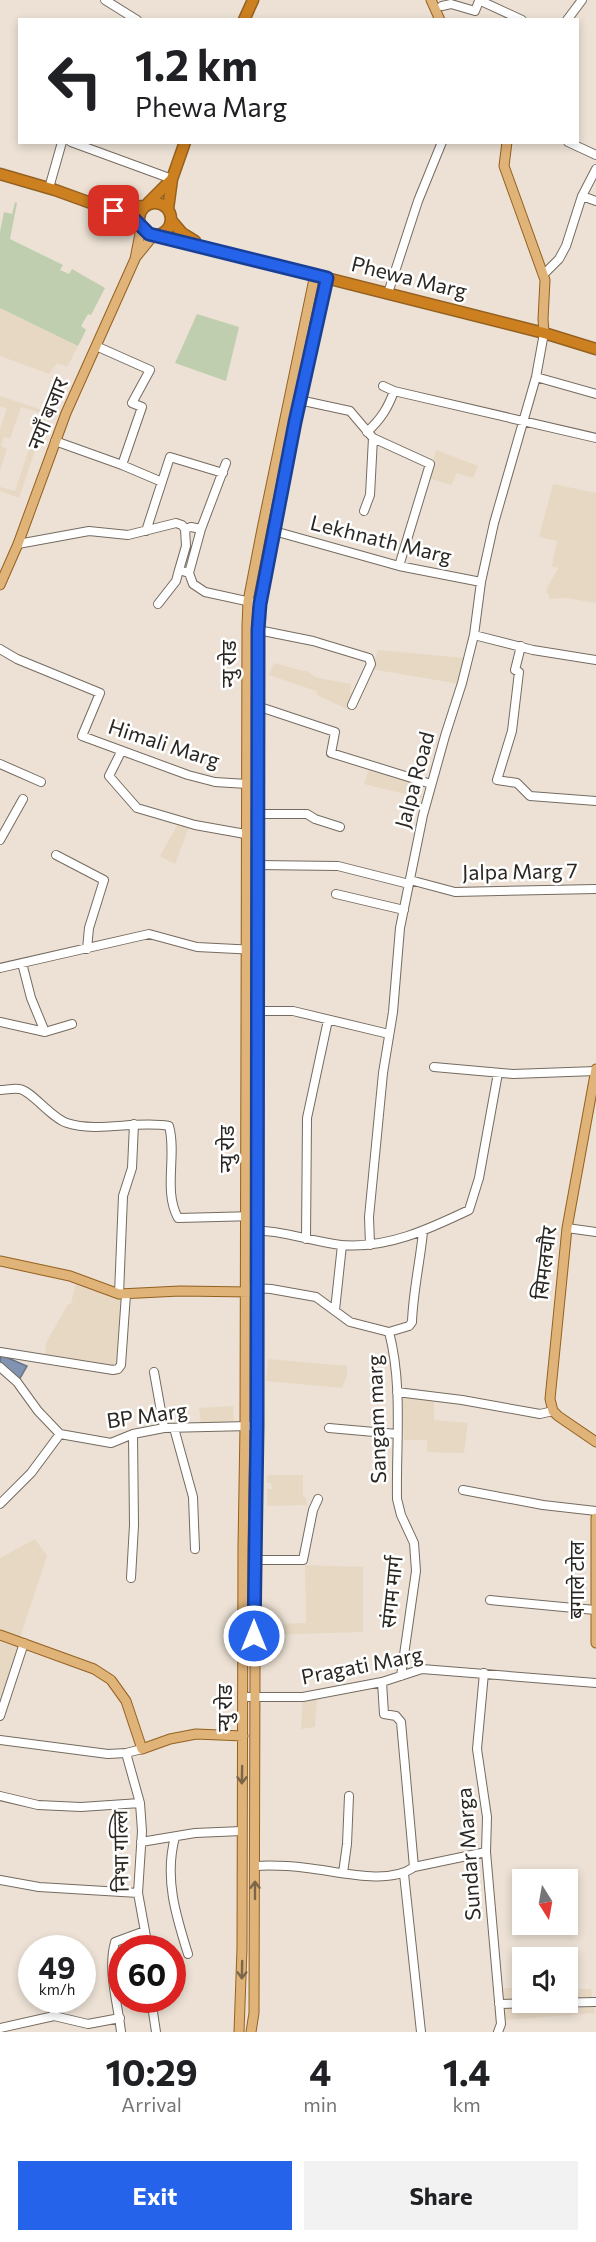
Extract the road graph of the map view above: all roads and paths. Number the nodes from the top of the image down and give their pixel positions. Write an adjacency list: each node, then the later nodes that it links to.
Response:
1 (105, 0): 6 (street)
2 (253, 0): 7 (highway)
3 (431, 0): 8 (main road)
4 (582, 0): 10 (street)
5 (442, 6): 9 (street)
6 (134, 18)
7 (245, 18)
8 (439, 18)
9 (518, 18)
10 (568, 18)
11 (62, 144): 21 (street)
12 (76, 144): 20 (street)
13 (185, 144): 20 (highway)
14 (441, 144): 33 (street)
15 (507, 144): 31 (main road)
16 (573, 144): 17 (street)
17 (596, 154)
18 (596, 169): 22 (street)
19 (0, 174): 21 (highway)
20 (172, 179): 24 (highway); 25 (highway)
21 (52, 189): 24 (highway); 26 (highway)
22 (582, 196): 23 (street); 31 (street)
23 (596, 201)
24 (146, 205): 25 (highway); 26 (highway)
25 (170, 215): 27 (highway); 28 (highway)
26 (140, 225): 27 (highway); 29 (main road)
27 (155, 235): 28 (highway); 29 (main road)
28 (211, 249): 30 (highway, Phewa Marg)
29 (135, 259): 35 (main road, नयाँ बजार)
30 (315, 274): 32 (highway, Phewa Marg); 62 (main road, न्यु रोड)
31 (543, 275): 34 (main road)
32 (327, 278): 33 (highway, Phewa Marg); 41 (main road, न्यु रोड)
33 (388, 293): 34 (highway, Phewa Marg)
34 (544, 333): 36 (highway, Phewa Marg); 37 (street, Jalpa Road)
35 (96, 346): 45 (main road, नयाँ बजार); 47 (street)
36 (596, 349)
37 (536, 377): 40 (street); 42 (street, Jalpa Road)
38 (383, 386): 39 (street)
39 (394, 390): 42 (street); 43 (street)
40 (596, 394)
41 (299, 400): 43 (street); 54 (main road, न्यु रोड)
42 (523, 422): 44 (street); 60 (street, Jalpa Road)
43 (370, 435): 50 (street); 57 (street)
44 (596, 438)
45 (55, 441): 47 (street); 55 (main road, नयाँ बजार)
46 (226, 463): 48 (street)
47 (122, 465): 49 (street)
48 (223, 473): 49 (street); 52 (street)
49 (162, 482): 53 (street)
50 (364, 511)
51 (185, 529): 52 (street); 53 (street); 58 (street)
52 (201, 529): 59 (street)
53 (146, 531): 55 (street)
54 (273, 531): 57 (street, Lekhnath Marg); 64 (main road, न्यु रोड)
55 (18, 544): 56 (main road, नयाँ बजार)
56 (4, 564): 61 (main road, नयाँ बजार)
57 (399, 566): 60 (street, Lekhnath Marg)
58 (179, 570): 59 (street); 63 (street)
59 (189, 573): 62 (street)
60 (481, 582): 66 (street, Jalpa Road)
61 (0, 585)
62 (248, 601): 64 (street); 75 (main road, न्यु रोड)
63 (158, 604)
64 (260, 604): 65 (main road, न्यु रोड)
65 (258, 630): 70 (street); 71 (main road, न्यु रोड)
66 (474, 635): 67 (street); 76 (street, Jalpa Road)
67 (521, 646): 69 (street); 78 (street)
68 (0, 649): 72 (street, Himali Marg)
69 (596, 660)
70 (352, 705)
71 (257, 706): 76 (street); 79 (main road, न्यु रोड)
72 (121, 752): 75 (street, Himali Marg); 81 (street)
73 (0, 764): 74 (street)
74 (41, 782)
75 (247, 784): 81 (main road, न्यु रोड)
76 (430, 784): 86 (street, Jalpa Road)
77 (23, 799): 83 (street)
78 (596, 801)
79 (258, 814): 80 (street); 82 (main road, न्यु रोड)
80 (340, 827)
81 (246, 834): 82 (street); 91 (main road, न्यु रोड)
82 (258, 836): 85 (main road, न्यु रोड)
83 (0, 840)
84 (56, 855): 90 (street)
85 (257, 865): 86 (street, Jalpa Marg 7); 92 (main road, न्यु रोड)
86 (410, 882): 87 (street, Jalpa Marg 7); 89 (street, Jalpa Road)
87 (596, 890)
88 (336, 894): 89 (street)
89 (404, 910): 101 (street, Jalpa Road)
90 (87, 949): 91 (street); 93 (street)
91 (245, 949): 92 (street); 95 (main road, न्यु रोड)
92 (257, 950): 96 (main road, न्यु रोड)
93 (22, 963): 94 (street); 100 (street)
94 (0, 968)
95 (246, 1011): 96 (street); 108 (main road, न्यु रोड)
96 (257, 1011): 97 (street); 107 (main road, न्यु रोड)
97 (328, 1020): 101 (street); 114 (street)
98 (0, 1022): 100 (street)
99 (72, 1024): 100 (street)
100 (45, 1032)
101 (389, 1034): 116 (street, Jalpa Road)
102 (434, 1067): 104 (street)
103 (596, 1070): 104 (street); 109 (main road, सिमलचौर)
104 (498, 1074): 112 (street)
105 (0, 1090): 106 (street)
106 (134, 1124): 108 (street); 120 (street)
107 (256, 1216): 108 (street); 110 (main road, न्यु रोड)
108 (245, 1217): 111 (main road, न्यु रोड)
109 (567, 1228): 113 (street); 127 (main road, सिमलचौर)
110 (256, 1230): 111 (street); 114 (street); 119 (main road, न्यु रोड)
111 (245, 1231): 118 (main road, न्यु रोड)
112 (423, 1232): 116 (street); 122 (street)
113 (596, 1232)
114 (306, 1239): 115 (street)
115 (342, 1245): 116 (street); 121 (street)
116 (370, 1245)
117 (2, 1260): 120 (main road)
118 (245, 1290): 119 (main road); 120 (main road); 128 (main road, न्यु रोड)
119 (256, 1291): 121 (street, Sangam marg); 129 (main road, न्यु रोड)
120 (122, 1294): 123 (street)
121 (335, 1310): 122 (street, Sangam marg)
122 (389, 1332): 126 (street, Sangam marg)
123 (0, 1352)
124 (0, 1367): 133 (street)
125 (154, 1372): 130 (street)
126 (397, 1392): 127 (street); 135 (street, Sangam marg)
127 (554, 1411): 136 (main road)
128 (245, 1426): 129 (street, BP Marg); 131 (street, BP Marg); 155 (main road, न्यु रोड)
129 (257, 1426): 144 (main road, न्यु रोड)
130 (164, 1428): 131 (street, BP Marg); 134 (street, BP Marg)
131 (174, 1428): 143 (street)
132 (329, 1428): 135 (street)
133 (60, 1434): 134 (street, BP Marg); 139 (street)
134 (133, 1434): 145 (street)
135 (397, 1434): 141 (street, Sangam marg)
136 (596, 1442)
137 (463, 1490): 140 (street)
138 (318, 1499): 144 (street)
139 (0, 1504)
140 (596, 1511)
141 (401, 1515): 152 (street, संगम मार्ग)
142 (596, 1518): 147 (main road, बगाले टोल)
143 (195, 1549)
144 (255, 1560): 156 (main road, न्यु रोड)
145 (131, 1578)
146 (489, 1600): 147 (street)
147 (595, 1605): 150 (main road, बगाले टोल)
148 (0, 1635): 149 (main road)
149 (24, 1643): 157 (street); 160 (main road)
150 (596, 1643)
151 (483, 1673): 152 (street, Pragati Marg); 154 (street, Pragati Marg); 168 (street, Sundar Marga)
152 (401, 1676): 153 (street, Pragati Marg)
153 (382, 1682): 156 (street, Pragati Marg); 170 (street)
154 (596, 1683)
155 (242, 1697): 156 (street, Pragati Marg); 158 (main road, न्यु रोड)
156 (255, 1698): 169 (main road, न्यु रोड)
157 (0, 1716)
158 (243, 1736): 160 (main road); 165 (main road, न्यु रोड, one-way to 165)
159 (0, 1740): 161 (street)
160 (142, 1749): 161 (street)
161 (126, 1753): 164 (street, निभा गल्लि)
162 (0, 1796): 164 (street)
163 (349, 1796): 171 (street)
164 (140, 1803): 167 (street, निभा गल्लि)
165 (242, 1831): 166 (street); 187 (main road, न्यु रोड, one-way to 187)
166 (175, 1837): 167 (street); 177 (street)
167 (141, 1842): 174 (street, निभा गल्लि)
168 (486, 1852): 170 (street); 179 (street, Sundar Marga)
169 (255, 1866): 171 (street); 189 (main road, न्यु रोड, one-way to 169)
170 (414, 1867): 172 (street)
171 (343, 1873): 172 (street)
172 (404, 1874): 190 (street)
173 (0, 1880): 174 (street)
174 (138, 1893): 175 (street, निभा गल्लि)
175 (145, 1931): 176 (street, निभा गल्लि); 183 (street)
176 (146, 1935)
177 (188, 1954)
178 (596, 2002): 179 (street)
179 (499, 2004): 191 (street, Sundar Marga)
180 (54, 2013): 182 (street)
181 (153, 2013): 186 (street)
182 (54, 2016): 183 (street); 184 (street)
183 (120, 2018): 185 (street)
184 (0, 2028)
185 (121, 2032)
186 (156, 2032)
187 (239, 2032): 188 (main road)
188 (245, 2032)
189 (251, 2032)
190 (421, 2032)
191 (498, 2032)

